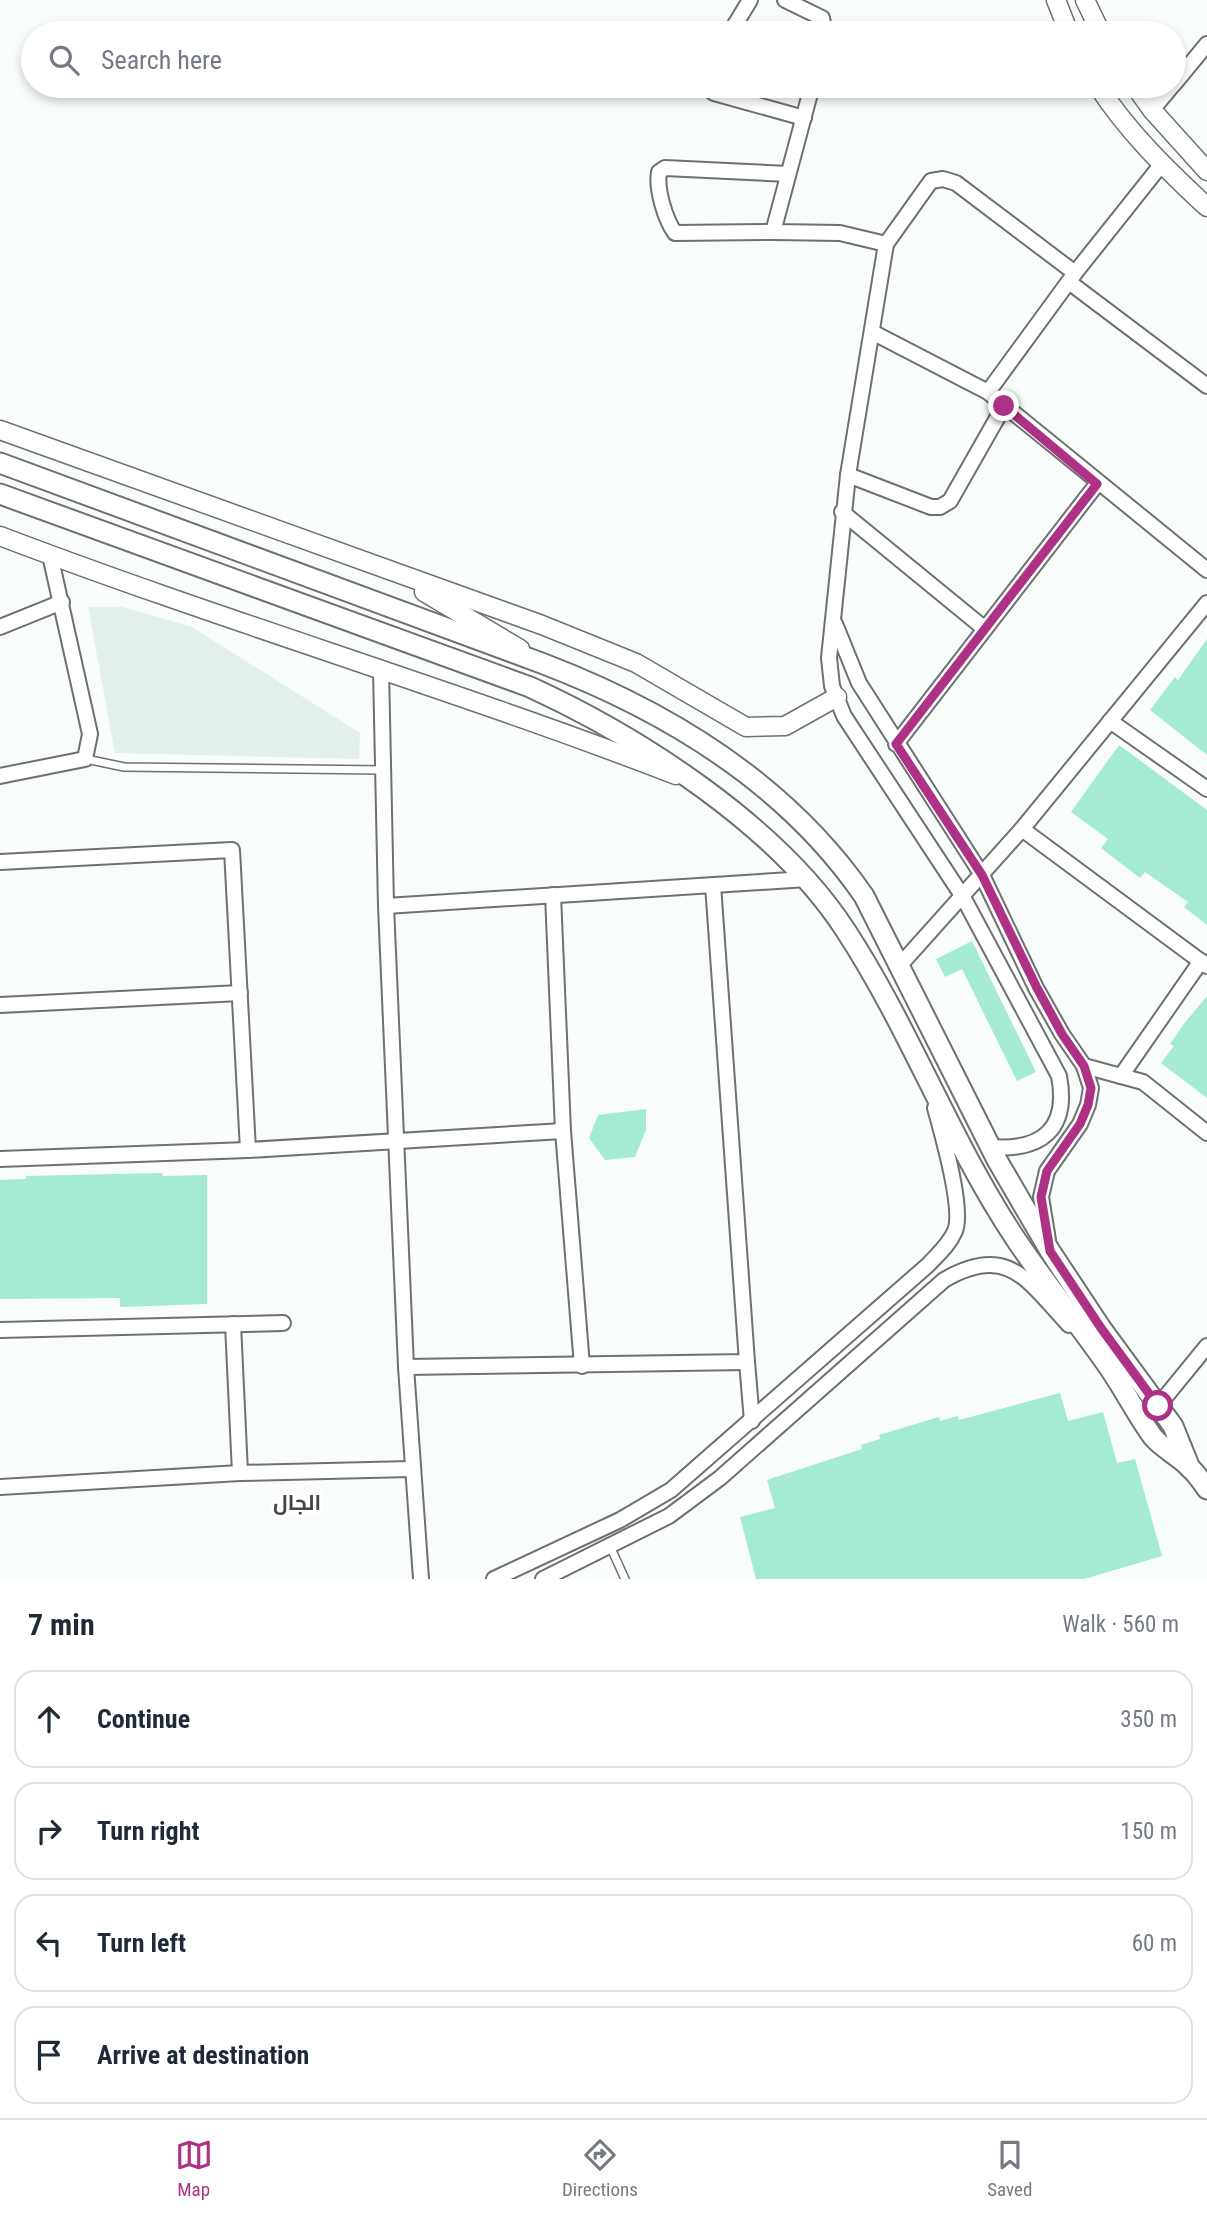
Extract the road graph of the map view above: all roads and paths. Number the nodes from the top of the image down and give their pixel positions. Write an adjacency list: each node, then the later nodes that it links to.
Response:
1 (750, 0): 5 (street)
2 (785, 0): 6 (street)
3 (1056, 0): 7 (street)
4 (1085, 0): 8 (street)
5 (737, 21)
6 (823, 21)
7 (1064, 21)
8 (1095, 21)
9 (1207, 44): 10 (street)
10 (1186, 69)
11 (732, 98): 17 (street)
12 (809, 98): 17 (street)
13 (1106, 98): 18 (street)
14 (1144, 98): 16 (street)
15 (1162, 98): 16 (street)
16 (1152, 110): 19 (street)
17 (804, 118): 20 (street)
18 (1161, 165): 21 (street); 24 (street)
19 (1207, 171)
20 (788, 174): 22 (street); 22 (street)
21 (1207, 206)
22 (773, 232): 23 (street)
23 (886, 244): 24 (street); 25 (street)
24 (1072, 277): 26 (street); 27 (street)
25 (872, 332): 27 (street); 31 (street)
26 (1207, 386)
27 (988, 393): 28 (street)
28 (1004, 406): 31 (street); 32 (street)
29 (0, 430): 38 (street)
30 (0, 463): 44 (main road)
31 (848, 475): 34 (street)
32 (1097, 484): 37 (street); 43 (street)
33 (0, 494): 52 (main road)
34 (842, 512): 41 (street); 43 (street)
35 (0, 536): 36 (street)
36 (50, 555): 39 (street); 45 (street)
37 (1207, 570)
38 (391, 571): 44 (street); 46 (street)
39 (62, 602): 42 (street); 49 (street)
40 (1207, 603): 47 (street)
41 (835, 623): 46 (street); 48 (street)
42 (0, 626)
43 (985, 629): 48 (street)
44 (544, 664): 63 (main road)
45 (381, 669): 50 (street); 52 (street)
46 (837, 697): 60 (street)
47 (1110, 721): 53 (street); 54 (street)
48 (896, 744): 56 (street)
49 (85, 759): 50 (lane); 51 (street)
50 (383, 770): 61 (street)
51 (0, 776)
52 (690, 780): 57 (main road)
53 (1207, 789)
54 (1022, 829): 56 (street); 62 (street)
55 (0, 862): 64 (street)
56 (982, 875): 60 (street); 66 (street)
57 (807, 879): 58 (street); 67 (main road)
58 (713, 885): 59 (street); 80 (street)
59 (553, 895): 61 (street); 69 (street)
60 (963, 897): 63 (street); 72 (street)
61 (387, 906): 71 (street)
62 (1204, 963): 68 (street)
63 (901, 964): 72 (main road)
64 (240, 993): 65 (street); 73 (street)
65 (0, 1005)
66 (1084, 1066): 68 (street); 75 (street)
67 (926, 1073): 83 (main road); 85 (street)
68 (1121, 1076): 70 (street)
69 (563, 1131): 71 (street); 81 (street)
70 (1207, 1133)
71 (397, 1142): 73 (street); 82 (street)
72 (990, 1147): 75 (main road)
73 (248, 1150): 74 (street)
74 (0, 1159)
75 (1050, 1251): 84 (main road)
76 (283, 1323): 77 (street)
77 (233, 1324): 78 (street); 88 (street)
78 (0, 1331)
79 (1207, 1346): 84 (street)
80 (747, 1362): 81 (street); 85 (street)
81 (582, 1366): 82 (street)
82 (407, 1367): 87 (street)
83 (1110, 1369): 86 (main road); 91 (street)
84 (1158, 1406): 86 (main road)
85 (752, 1421): 93 (street)
86 (1190, 1468): 90 (main road)
87 (411, 1469): 88 (street); 92 (street)
88 (240, 1473): 89 (street)
89 (0, 1487)
90 (1207, 1489)
91 (610, 1546): 94 (street); 95 (lane)
92 (421, 1579)
93 (494, 1579)
94 (543, 1579)
95 (625, 1579)

